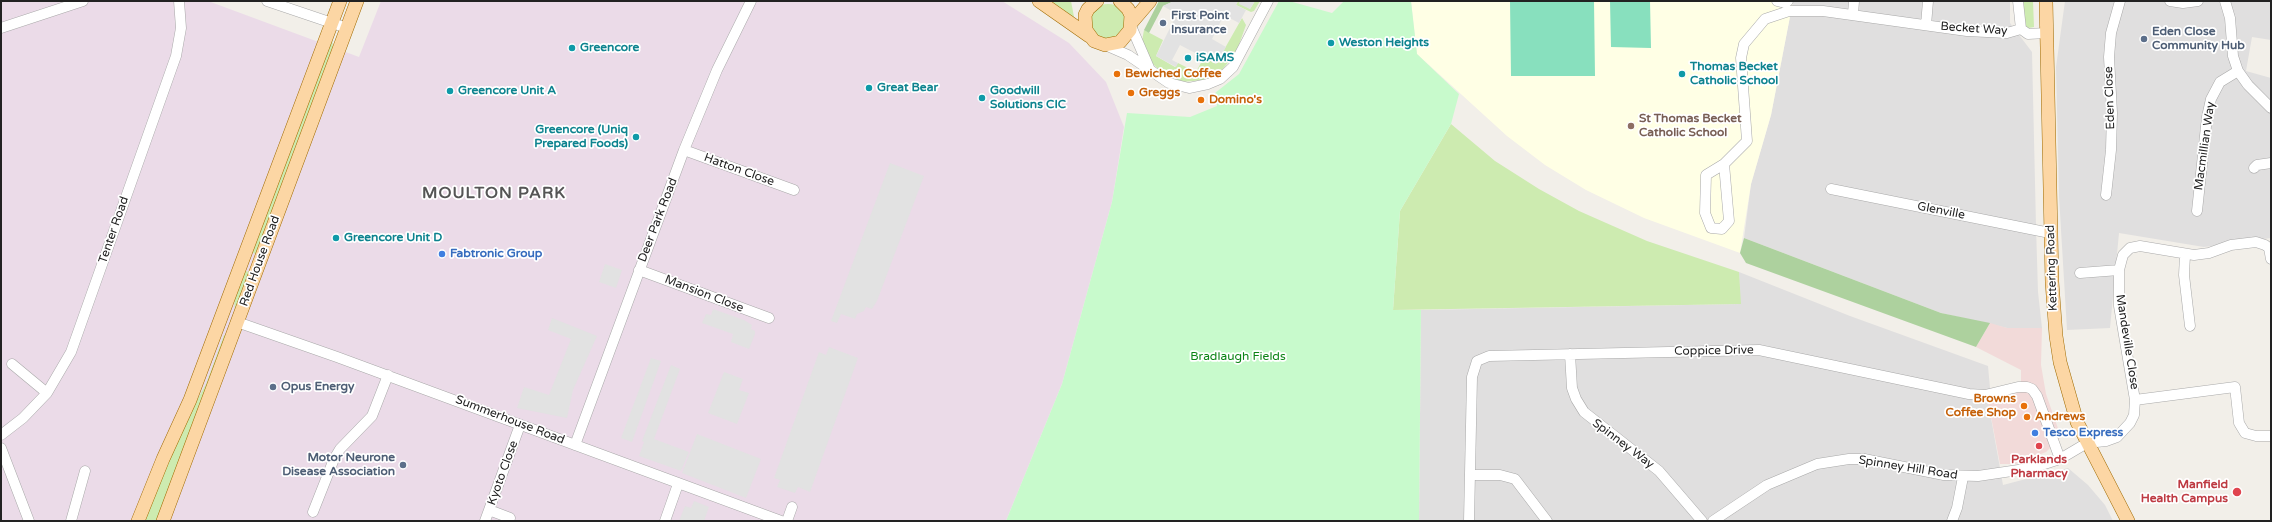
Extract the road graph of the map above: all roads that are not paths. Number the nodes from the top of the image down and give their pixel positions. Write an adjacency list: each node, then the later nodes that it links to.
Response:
1 (83, 1): 25 (street)
2 (179, 1): 54 (street, Tenter Road)
3 (267, 1): 22 (street)
4 (340, 1): 22 (main road)
5 (357, 1): 26 (main road, Red House Road)
6 (751, 1): 34 (street, Deer Park Road)
7 (1039, 1): 29 (main road)
8 (1097, 1): 29 (main road)
9 (1120, 1): 23 (main road)
10 (1150, 1): 23 (main road)
11 (1268, 1): 31 (street)
12 (1854, 1): 21 (street)
13 (1928, 1): 24 (street, Becket Way)
14 (2018, 1): 27 (street)
15 (2046, 1): 28 (main road, Kettering Road)
16 (2120, 1): 40 (street, Eden Close)
17 (2170, 1): 18 (street)
18 (2198, 1)
19 (2225, 1): 32 (street)
20 (1784, 6): 21 (street, Becket Way); 36 (street)
21 (1853, 14): 24 (street, Becket Way)
22 (332, 23): 26 (street); 55 (main road)
23 (1132, 24): 30 (main road); 31 (street)
24 (1926, 26): 27 (street, Becket Way)
25 (1, 28)
26 (347, 28): 49 (main road, Red House Road)
27 (2021, 29): 28 (street)
28 (2046, 33): 42 (main road, Kettering Road)
29 (1089, 36): 30 (main road)
30 (1106, 45): 31 (street)
31 (1151, 71)
32 (2238, 71): 33 (street); 41 (street, Macmillian Way)
33 (2271, 108)
34 (684, 150): 39 (street, Hatton Close); 45 (street, Deer Park Road)
35 (2271, 163): 37 (street)
36 (1724, 164): 36 (street)
37 (2254, 168)
38 (1831, 189): 42 (street, Glenville)
39 (794, 190)
40 (2106, 195)
41 (2197, 211)
42 (2050, 233): 60 (main road, Kettering Road)
43 (2184, 255): 44 (street, Mandeville Close); 46 (street, Mandeville Close); 50 (street)
44 (2271, 258)
45 (639, 270): 48 (street, Mansion Close); 61 (street, Deer Park Road)
46 (2119, 270): 47 (street); 56 (street, Mandeville Close)
47 (2080, 273)
48 (769, 318)
49 (237, 322): 53 (street, Summerhouse Road); 55 (main road); 75 (main road, Red House Road)
50 (2190, 326)
51 (1570, 354): 63 (street, Coppice Drive); 65 (street, Coppice Drive); 82 (street, Spinney Way)
52 (12, 364): 54 (street)
53 (388, 375): 57 (street, Summerhouse Road); 70 (street)
54 (47, 393): 58 (street, Tenter Road)
55 (190, 400): 74 (main road)
56 (2135, 400): 59 (street); 60 (street, Mandeville Close)
57 (520, 425): 61 (street, Summerhouse Road); 69 (street, Kyoto Close)
58 (1, 435)
59 (2271, 436)
60 (2087, 443): 63 (street, Spinney Hill Road); 85 (main road, Kettering Road)
61 (575, 445): 67 (street, Summerhouse Road)
62 (1, 448): 72 (street)
63 (2060, 459): 66 (street, Spinney Hill Road)
64 (85, 470): 73 (street)
65 (1470, 475): 80 (street, Coppice Drive); 81 (street)
66 (1963, 477): 83 (street, Spinney Hill Road); 84 (street)
67 (678, 484): 77 (street); 78 (street, Summerhouse Road)
68 (792, 507): 79 (street)
69 (489, 510): 71 (street); 76 (street, Kyoto Close)
70 (313, 512)
71 (510, 518)
72 (29, 521)
73 (70, 521)
74 (138, 521)
75 (163, 521)
76 (485, 521)
77 (665, 521)
78 (781, 521)
79 (787, 521)
80 (1469, 521)
81 (1547, 521)
82 (1702, 521)
83 (1713, 521)
84 (1952, 521)
85 (2128, 521)

